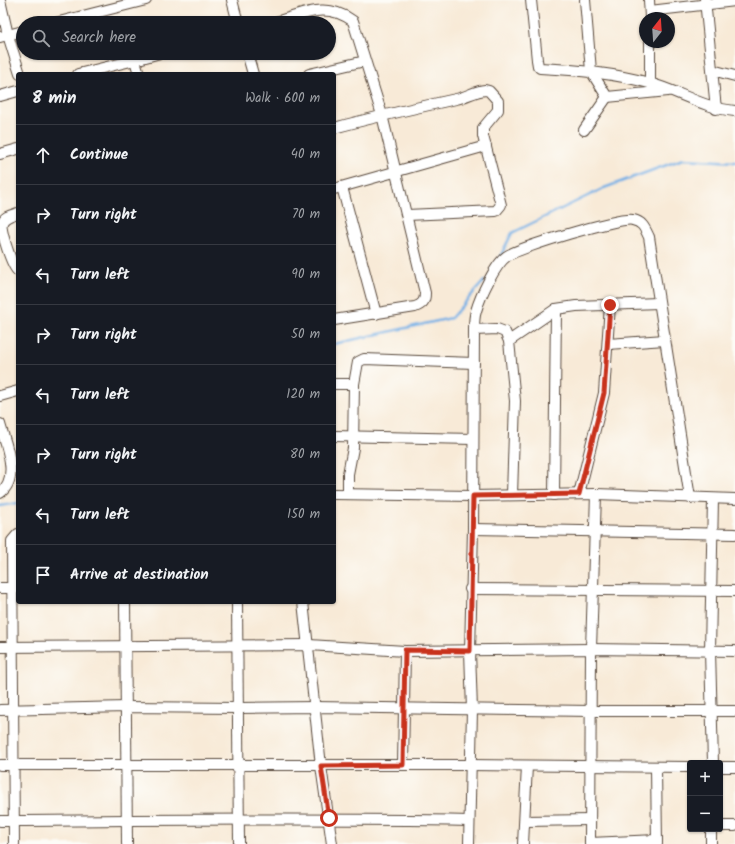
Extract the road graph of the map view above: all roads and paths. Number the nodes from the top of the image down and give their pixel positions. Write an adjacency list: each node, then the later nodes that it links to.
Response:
1 (0, 0): 15 (street)
2 (146, 0): 11 (street)
3 (232, 0): 12 (street)
4 (531, 0): 21 (street)
5 (585, 0): 21 (street)
6 (649, 0): 9 (street)
7 (735, 1): 8 (street)
8 (705, 3): 10 (street); 20 (street)
9 (650, 12)
10 (660, 12)
11 (83, 16)
12 (236, 16)
13 (295, 16): 19 (street)
14 (16, 33): 15 (street)
15 (4, 36): 22 (street)
16 (650, 48): 28 (street)
17 (136, 60): 23 (street); 24 (street)
18 (249, 60): 25 (street)
19 (365, 61): 26 (street); 35 (street)
20 (712, 70): 27 (street); 33 (street)
21 (591, 71): 28 (street); 32 (street)
22 (19, 72)
23 (86, 72)
24 (139, 72)
25 (252, 72)
26 (318, 72)
27 (735, 76)
28 (650, 83): 29 (street)
29 (671, 91): 32 (street); 33 (street)
30 (16, 92): 31 (street)
31 (0, 96)
32 (607, 97): 37 (street)
33 (716, 109): 34 (street)
34 (735, 112)
35 (382, 115): 36 (street); 38 (street); 41 (street)
36 (336, 127)
37 (584, 130)
38 (486, 146): 41 (street); 44 (street)
39 (16, 150): 40 (street)
40 (0, 154)
41 (396, 172): 42 (street); 44 (street)
42 (338, 188): 49 (street)
43 (16, 214): 45 (street)
44 (407, 216): 49 (street)
45 (16, 269)
46 (659, 303): 47 (street); 51 (street); 53 (street)
47 (610, 305): 48 (street); 54 (street)
48 (556, 309): 52 (street); 70 (street)
49 (376, 314): 50 (street)
50 (336, 320)
51 (474, 330): 52 (street); 55 (street)
52 (509, 340): 69 (street)
53 (665, 340): 54 (street); 72 (street)
54 (608, 344): 67 (street)
55 (474, 363): 57 (street); 63 (street)
56 (336, 384): 57 (street)
57 (354, 384): 62 (street)
58 (16, 392): 59 (street)
59 (0, 396)
60 (0, 424): 64 (street)
61 (336, 436): 62 (street)
62 (353, 436): 63 (street); 66 (street)
63 (473, 439): 71 (street)
64 (0, 493)
65 (336, 494): 66 (street)
66 (348, 494): 71 (street)
67 (579, 494): 68 (street); 70 (street)
68 (596, 494): 72 (street); 76 (street)
69 (512, 495): 70 (street); 71 (street)
70 (554, 495)
71 (473, 496): 75 (street)
72 (690, 498): 73 (street)
73 (712, 500): 74 (street); 77 (street)
74 (735, 500)
75 (473, 529): 76 (street); 82 (street)
76 (594, 531): 77 (street); 83 (street)
77 (712, 534): 78 (street); 84 (street)
78 (735, 534)
79 (16, 536): 81 (street)
80 (0, 588): 81 (street)
81 (15, 588): 93 (street)
82 (470, 589): 83 (street); 96 (street)
83 (593, 589): 84 (street); 95 (street)
84 (712, 591): 85 (street); 97 (street)
85 (735, 591)
86 (126, 604): 89 (street)
87 (237, 604): 91 (street)
88 (303, 604): 90 (street)
89 (125, 645): 91 (street); 93 (street); 99 (street)
90 (309, 645): 91 (street); 94 (street); 100 (street)
91 (237, 646): 101 (street)
92 (0, 647): 93 (street)
93 (13, 647): 103 (street)
94 (405, 650): 96 (street); 104 (street)
95 (591, 650): 96 (street); 97 (street); 106 (street)
96 (470, 651): 105 (street)
97 (710, 651): 98 (street); 107 (street)
98 (735, 651)
99 (126, 707): 101 (street); 103 (street); 112 (street)
100 (315, 707): 101 (street); 104 (street); 116 (street)
101 (238, 708): 113 (street)
102 (0, 710): 103 (street)
103 (12, 710): 111 (street)
104 (404, 710): 105 (street); 114 (street)
105 (472, 710): 106 (street); 115 (street)
106 (590, 711): 107 (street); 118 (street)
107 (711, 711): 108 (street); 109 (street)
108 (735, 711)
109 (713, 760)
110 (0, 765): 111 (street)
111 (13, 765): 112 (street); 128 (street)
112 (126, 765): 113 (street); 129 (street)
113 (238, 765): 116 (street); 124 (street)
114 (403, 765): 115 (street); 116 (street)
115 (470, 765): 117 (street); 130 (street)
116 (321, 766): 123 (street)
117 (527, 766): 118 (street); 125 (street)
118 (590, 767): 119 (street); 126 (street)
119 (656, 767): 120 (street); 134 (street)
120 (687, 767)
121 (723, 767): 122 (street)
122 (735, 767)
123 (329, 818): 124 (street); 130 (street); 139 (street)
124 (239, 820): 129 (street); 138 (street)
125 (525, 820): 126 (street); 141 (street)
126 (590, 820): 142 (street)
127 (0, 821): 128 (street)
128 (13, 821): 129 (street); 136 (street)
129 (127, 822): 137 (street)
130 (469, 822): 140 (street)
131 (723, 826): 132 (street)
132 (735, 826)
133 (711, 832): 143 (street)
134 (657, 842): 135 (street)
135 (620, 843): 142 (street)
136 (14, 844)
137 (127, 844)
138 (239, 844)
139 (332, 844)
140 (469, 844)
141 (523, 844)
142 (590, 844)
143 (711, 844)

